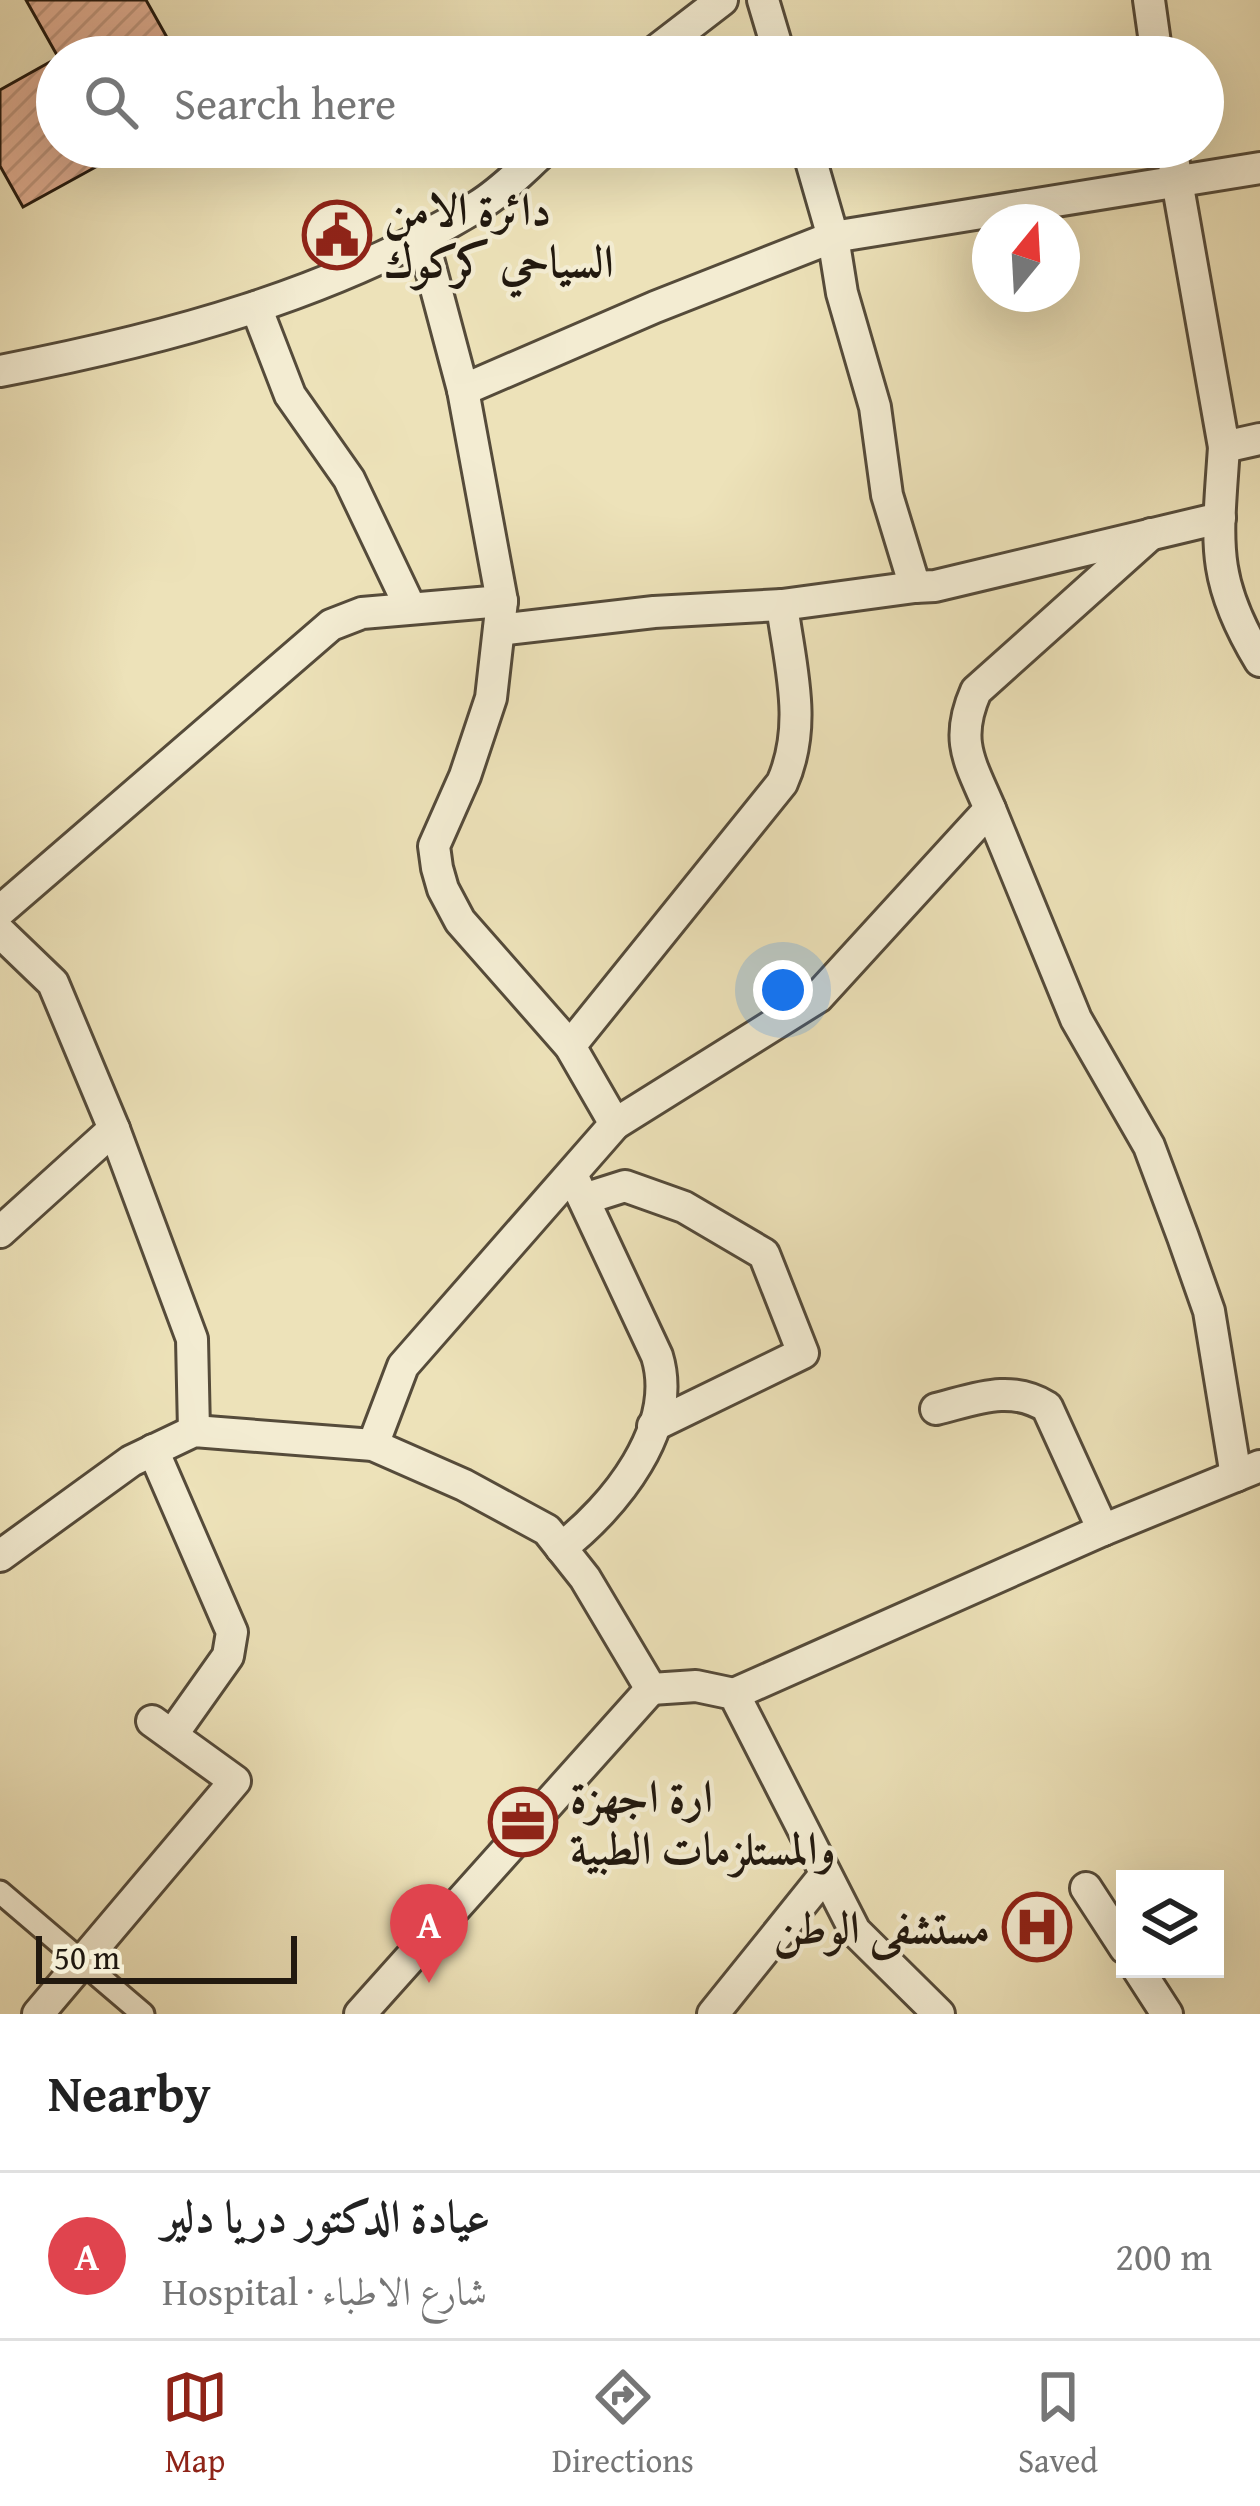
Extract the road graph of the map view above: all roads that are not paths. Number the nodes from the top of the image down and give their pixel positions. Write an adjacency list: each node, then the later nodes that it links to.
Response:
1 (722, 0): 4 (street)
2 (763, 0): 5 (street)
3 (1149, 0): 6 (street)
4 (675, 36)
5 (774, 36)
6 (1154, 36)
7 (524, 168): 12 (street)
8 (813, 168): 13 (street)
9 (1174, 168): 11 (street)
10 (1260, 168): 11 (street)
11 (1176, 181): 13 (street); 18 (street)
12 (422, 236): 14 (street); 16 (street)
13 (833, 237): 16 (street); 21 (street)
14 (256, 308): 15 (street); 23 (street)
15 (0, 371)
16 (463, 390): 24 (street)
17 (1260, 439): 18 (street)
18 (1224, 447): 19 (street)
19 (1220, 518): 20 (street); 25 (street)
20 (1151, 535): 21 (street); 26 (street)
21 (916, 586): 22 (street)
22 (782, 605): 24 (street); 29 (street)
23 (410, 607): 24 (street); 27 (street)
24 (501, 615): 29 (street)
25 (1260, 661)
26 (990, 809): 30 (street); 39 (street)
27 (0, 911)
28 (0, 932): 31 (street)
29 (570, 1046): 30 (street)
30 (615, 1124): 32 (street)
31 (114, 1129): 33 (street); 36 (street)
32 (578, 1186): 35 (street); 35 (street); 37 (street)
33 (0, 1232)
34 (936, 1408): 40 (street)
35 (652, 1426): 41 (street)
36 (194, 1431): 37 (street); 38 (street)
37 (373, 1445): 41 (street)
38 (153, 1450): 42 (street); 49 (street)
39 (1248, 1471): 40 (street)
40 (1103, 1530): 44 (street)
41 (561, 1548): 43 (street)
42 (0, 1554)
43 (651, 1689): 44 (street); 53 (street)
44 (734, 1694): 45 (street)
45 (824, 1876): 54 (street); 55 (street)
46 (1086, 1888): 48 (street)
47 (0, 1892): 49 (street)
48 (1116, 1934)
49 (82, 1962): 51 (street); 52 (street)
50 (1144, 1978): 56 (street)
51 (38, 2014)
52 (143, 2014)
53 (360, 2014)
54 (713, 2014)
55 (939, 2014)
56 (1167, 2014)

